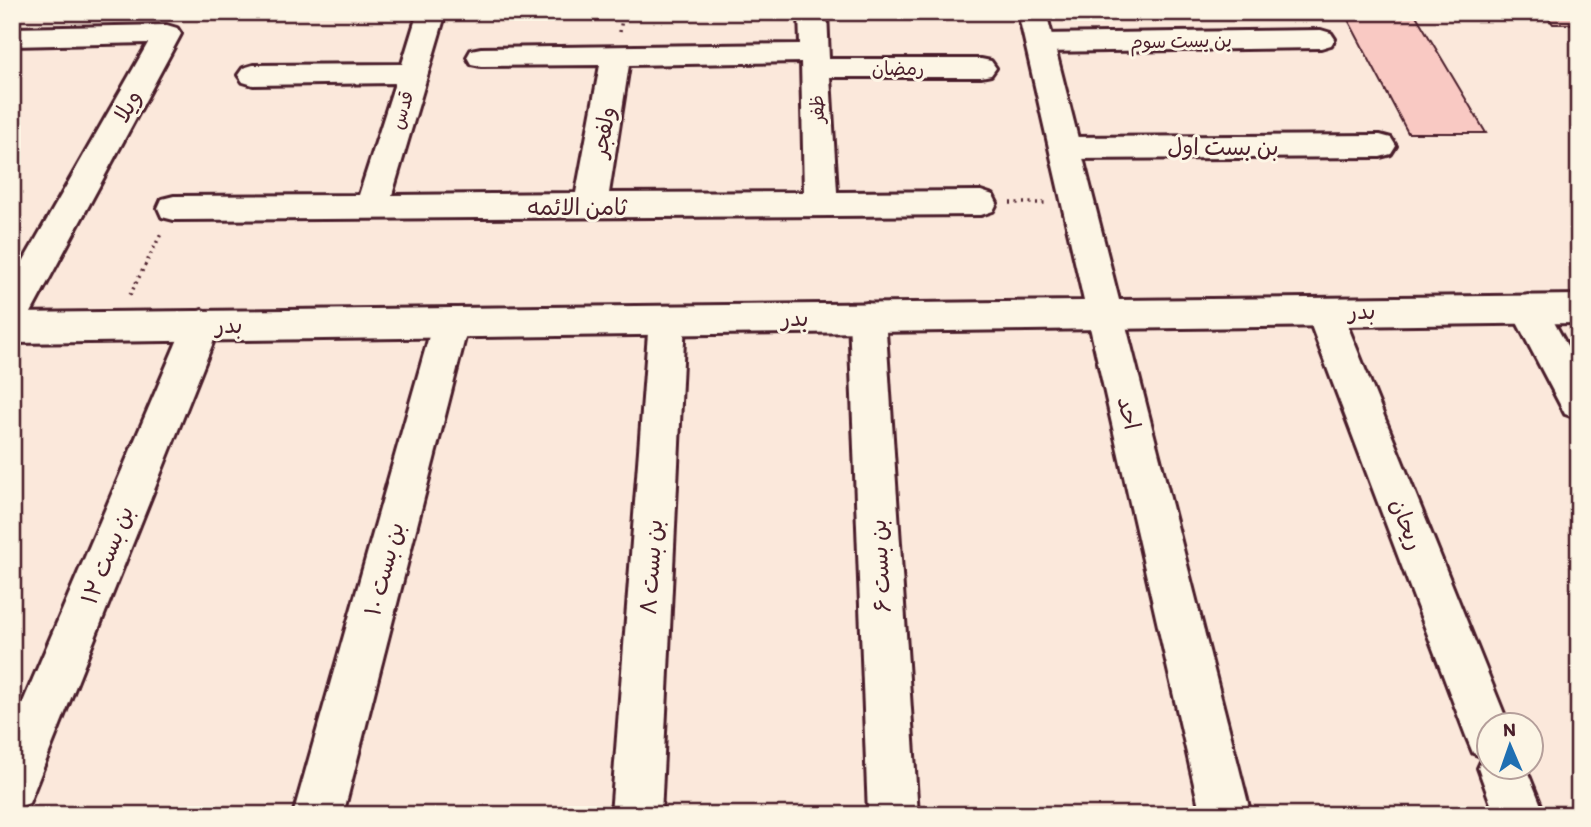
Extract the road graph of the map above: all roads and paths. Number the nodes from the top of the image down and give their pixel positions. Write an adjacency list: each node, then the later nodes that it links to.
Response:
1 (432, 12): 11 (street, قدس)
2 (813, 12): 9 (street, ظفر)
3 (1032, 12): 6 (street, احد)
4 (12, 37): 24 (street, ویلا)
5 (1321, 39): 6 (street, بن بست سوم)
6 (1041, 43): 14 (street, احد)
7 (616, 56): 8 (street, رمضان); 9 (street, رمضان); 19 (street, ولفجر)
8 (481, 57)
9 (815, 61): 10 (street, رمضان); 17 (street, ظفر)
10 (981, 68)
11 (413, 73): 12 (street); 18 (street, قدس)
12 (253, 75)
13 (1380, 146): 14 (street, بن بست اول)
14 (1067, 148): 16 (street, احد)
15 (981, 203): 16 (path); 17 (street, ثامن الائمه)
16 (1079, 204): 25 (street, احد)
17 (821, 205): 19 (street, ثامن الائمه)
18 (372, 207): 19 (street, ثامن الائمه); 20 (street, ثامن الائمه)
19 (590, 207)
20 (174, 208): 30 (path)
21 (1528, 309): 22 (street, بدر); 23 (street, بدر); 32 (street)
22 (1579, 309)
23 (1324, 312): 25 (street, بدر); 33 (street, ریحان)
24 (12, 314)
25 (1105, 314): 26 (street, بدر); 39 (street, احد)
26 (867, 317): 27 (street, بدر); 38 (street, بن بست ۶)
27 (667, 320): 28 (street, بدر); 37 (street, بن بست ۸)
28 (451, 322): 29 (street, بدر); 36 (street, بن بست ۱۰)
29 (202, 325): 30 (street, بدر); 35 (street, بن بست ۱۲)
30 (114, 326): 31 (street, بدر)
31 (12, 328)
32 (1579, 403)
33 (1480, 712)
34 (1507, 782): 40 (street)
35 (12, 786)
36 (318, 815)
37 (636, 815)
38 (893, 815)
39 (1226, 815)
40 (1520, 815)

